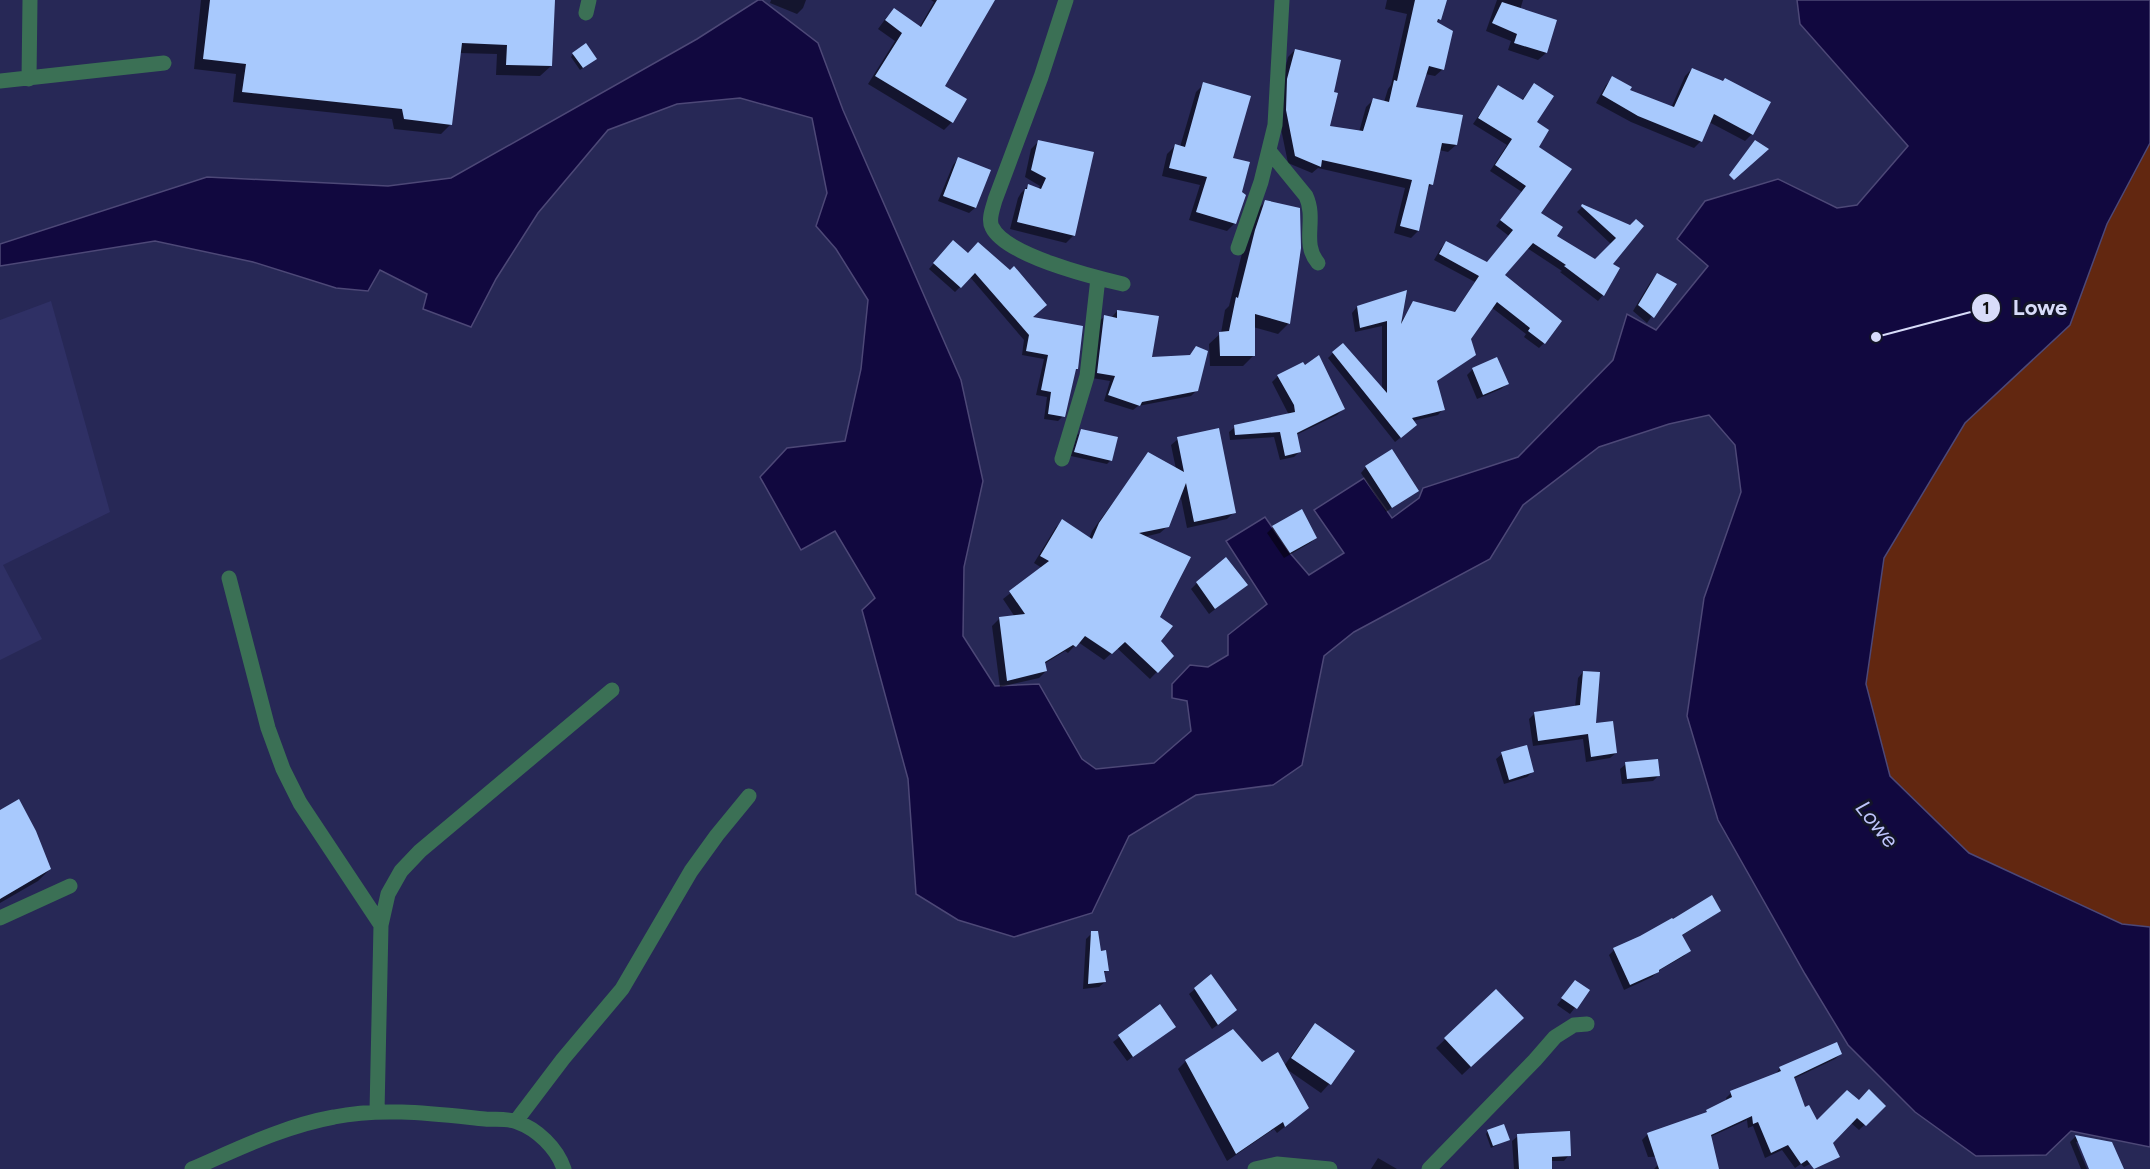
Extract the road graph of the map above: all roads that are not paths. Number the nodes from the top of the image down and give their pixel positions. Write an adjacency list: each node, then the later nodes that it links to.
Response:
1 (30, 0): 5 (street)
2 (1066, 0): 10 (street)
3 (1282, 0): 7 (street)
4 (164, 63): 5 (street)
5 (29, 78): 6 (street)
6 (0, 81)
7 (1270, 152): 8 (street); 9 (street)
8 (1238, 248)
9 (1318, 263)
10 (1098, 278): 11 (street); 12 (street)
11 (1123, 284)
12 (1062, 459)
13 (229, 578): 18 (street)
14 (612, 690): 18 (street)
15 (749, 796): 21 (street)
16 (70, 886): 17 (street)
17 (0, 918)
18 (381, 925): 20 (street)
19 (1587, 1024): 26 (street)
20 (377, 1112): 21 (street); 22 (street)
21 (516, 1121): 23 (street)
22 (192, 1169)
23 (564, 1169)
24 (1255, 1169): 25 (street)
25 (1330, 1169)
26 (1429, 1169)

